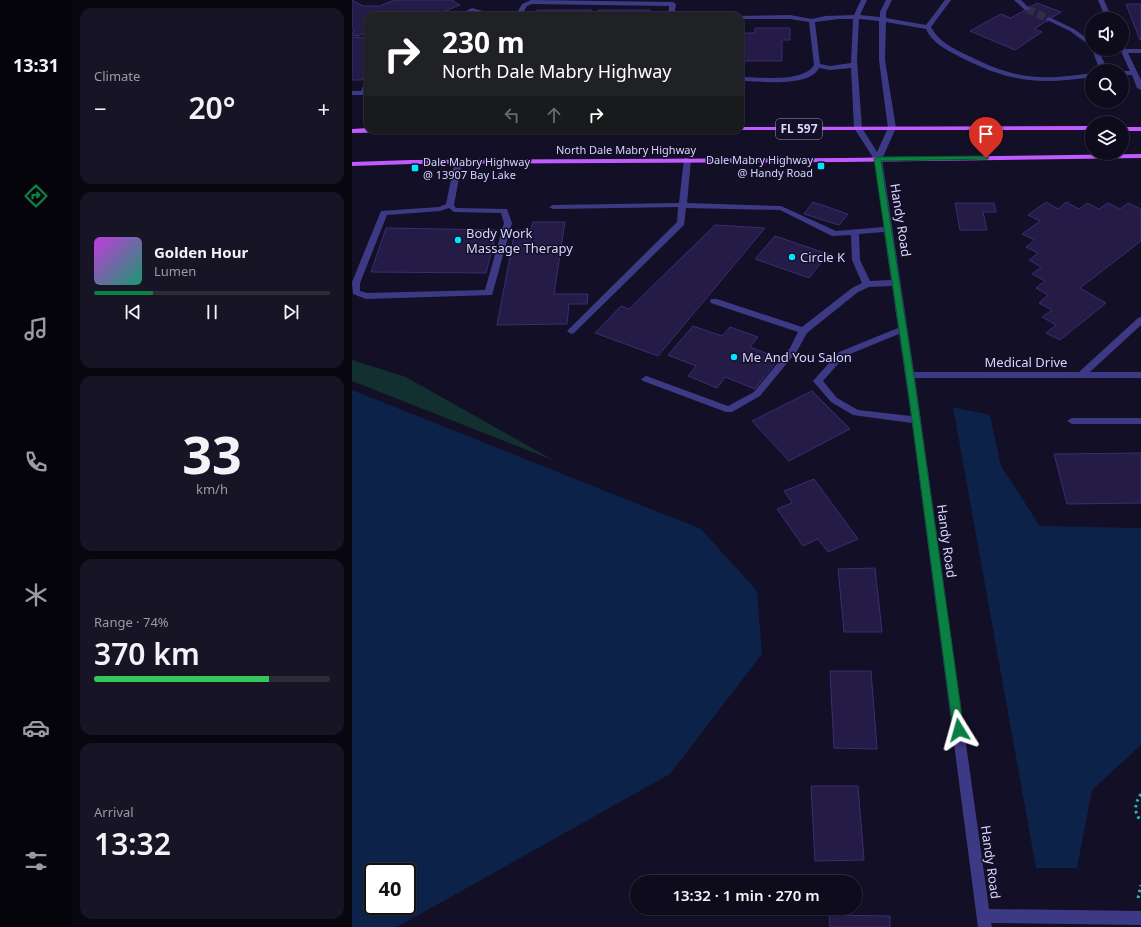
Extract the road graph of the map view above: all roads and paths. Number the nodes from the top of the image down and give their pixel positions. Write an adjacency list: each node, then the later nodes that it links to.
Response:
1 (864, 0): 13 (street)
2 (889, 0): 16 (street)
3 (948, 0): 17 (street)
4 (1017, 0): 6 (street)
5 (1101, 0): 11 (street)
6 (1027, 9)
7 (467, 12): 8 (street)
8 (480, 12)
9 (520, 12): 10 (street)
10 (672, 12)
11 (1106, 12)
12 (744, 17): 15 (street)
13 (856, 17): 15 (street); 16 (street); 23 (street)
14 (1049, 19): 18 (street)
15 (812, 21): 22 (street)
16 (882, 21): 17 (street); 32 (street)
17 (928, 27): 26 (street)
18 (1085, 40)
19 (1129, 50): 20 (street)
20 (1141, 52)
21 (1126, 56): 25 (street)
22 (817, 65): 23 (street); 27 (street)
23 (855, 65): 31 (street)
24 (1129, 73): 25 (street)
25 (1134, 73): 28 (street)
26 (1085, 76)
27 (744, 79)
28 (1141, 88)
29 (352, 93): 30 (street)
30 (364, 93)
31 (858, 128): 32 (main road, FL 597); 34 (main road, FL 597); 40 (street)
32 (892, 128): 33 (main road, FL 597); 40 (street)
33 (1085, 128)
34 (744, 129)
35 (1129, 129): 36 (main road)
36 (1141, 129)
37 (352, 131): 38 (main road)
38 (364, 131)
39 (1141, 156): 40 (main road, North Dale Mabry Highway)
40 (878, 159): 41 (main road, North Dale Mabry Highway); 47 (street, Handy Road)
41 (687, 160): 42 (main road, North Dale Mabry Highway); 45 (street)
42 (458, 162): 43 (main road, North Dale Mabry Highway); 44 (street)
43 (352, 164)
44 (450, 205): 44 (street)
45 (682, 205): 46 (street); 48 (street); 54 (street)
46 (553, 207)
47 (888, 228): 48 (street); 49 (street, Handy Road)
48 (855, 232): 50 (street)
49 (896, 282): 50 (street); 53 (street, Handy Road)
50 (867, 284): 55 (street)
51 (714, 301): 55 (street)
52 (1141, 320): 57 (street)
53 (903, 329): 56 (street, Handy Road); 60 (street)
54 (571, 331)
55 (803, 331): 59 (street)
56 (910, 375): 57 (street, Medical Drive); 60 (street, Handy Road)
57 (1081, 375): 58 (street, Medical Drive)
58 (1141, 375)
59 (646, 379)
60 (916, 420): 66 (street, Handy Road)
61 (1141, 420): 62 (street)
62 (1072, 421)
63 (1141, 794): 64 (path)
64 (1141, 821)
65 (1141, 918): 66 (street)
66 (985, 922)

